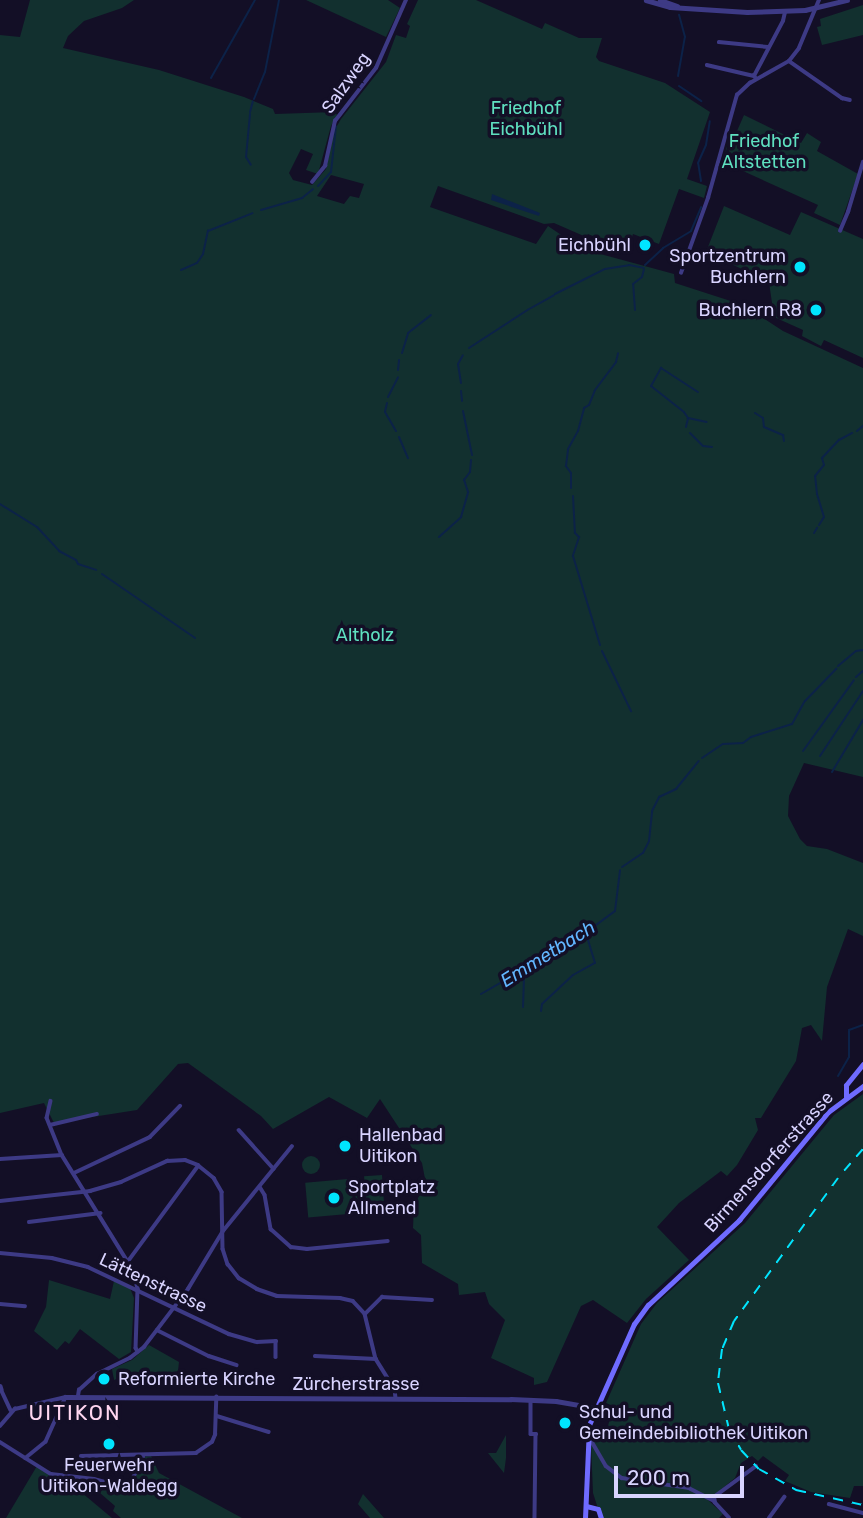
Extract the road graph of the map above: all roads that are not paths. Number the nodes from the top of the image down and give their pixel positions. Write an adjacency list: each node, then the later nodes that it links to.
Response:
1 (406, 0): 19 (street, Salzweg)
2 (646, 0): 9 (street)
3 (660, 0): 9 (street)
4 (679, 0): 9 (street)
5 (819, 0): 10 (street)
6 (828, 0): 8 (street)
7 (846, 0): 8 (street)
8 (833, 4): 10 (street)
9 (678, 7): 11 (street)
10 (816, 8): 11 (street); 14 (street)
11 (785, 12): 13 (street)
12 (719, 42): 13 (street)
13 (768, 47): 16 (street)
14 (789, 61): 16 (street); 17 (street)
15 (707, 65): 16 (street)
16 (755, 78): 21 (street)
17 (850, 100)
18 (863, 162): 20 (street)
19 (312, 182)
20 (839, 231)
21 (681, 274)
22 (863, 1064): 24 (main road)
23 (863, 1086): 24 (main road, Birmensdorferstrasse)
24 (846, 1097): 63 (main road, Birmensdorferstrasse)
25 (51, 1101): 28 (street)
26 (180, 1106): 35 (street)
27 (97, 1114): 28 (street)
28 (50, 1125): 31 (street)
29 (239, 1130): 34 (street)
30 (292, 1146): 34 (street)
31 (62, 1155): 32 (street); 35 (street)
32 (0, 1159)
33 (198, 1165): 37 (street); 41 (street); 44 (street)
34 (274, 1169): 36 (street)
35 (74, 1173): 37 (street)
36 (260, 1187): 41 (street); 42 (street)
37 (86, 1191): 38 (street); 39 (street)
38 (0, 1201)
39 (100, 1213): 40 (street); 44 (street)
40 (29, 1222)
41 (223, 1231): 49 (street); 50 (street)
42 (388, 1241)
43 (0, 1253): 45 (street, Lättenstrasse)
44 (129, 1260): 45 (street)
45 (138, 1289): 49 (street, Lättenstrasse); 52 (street)
46 (432, 1300): 50 (street)
47 (0, 1304): 48 (street)
48 (25, 1306)
49 (174, 1308): 51 (street); 54 (street, Lättenstrasse)
50 (365, 1314): 55 (street)
51 (157, 1331): 52 (street); 56 (street)
52 (138, 1352): 58 (street)
53 (315, 1356): 55 (street)
54 (276, 1357)
55 (376, 1359): 61 (street)
56 (237, 1365)
57 (1, 1388): 64 (street)
58 (78, 1396): 59 (street, Zürcherstrasse); 60 (street, Zürcherstrasse)
59 (66, 1397): 64 (street, Zürcherstrasse); 72 (street)
60 (216, 1397): 61 (street, Zürcherstrasse); 65 (street)
61 (396, 1399): 62 (street, Zürcherstrasse)
62 (531, 1400): 63 (street, Zürcherstrasse); 79 (street)
63 (596, 1408): 68 (main road, Birmensdorferstrasse)
64 (11, 1410): 66 (street)
65 (217, 1416): 67 (street); 71 (street)
66 (0, 1426)
67 (269, 1432)
68 (588, 1437): 75 (street); 77 (main road, Birmensdorferstrasse)
69 (0, 1442): 72 (street)
70 (81, 1456): 71 (street)
71 (143, 1457): 72 (street)
72 (26, 1458)
73 (756, 1466): 75 (street)
74 (784, 1497): 83 (street)
75 (713, 1500): 82 (street)
76 (829, 1504): 78 (street)
77 (586, 1506): 80 (main road, Birmensdorferstrasse); 81 (main road)
78 (863, 1513)
79 (535, 1518)
80 (585, 1518)
81 (601, 1518)
82 (729, 1518)
83 (769, 1518)

